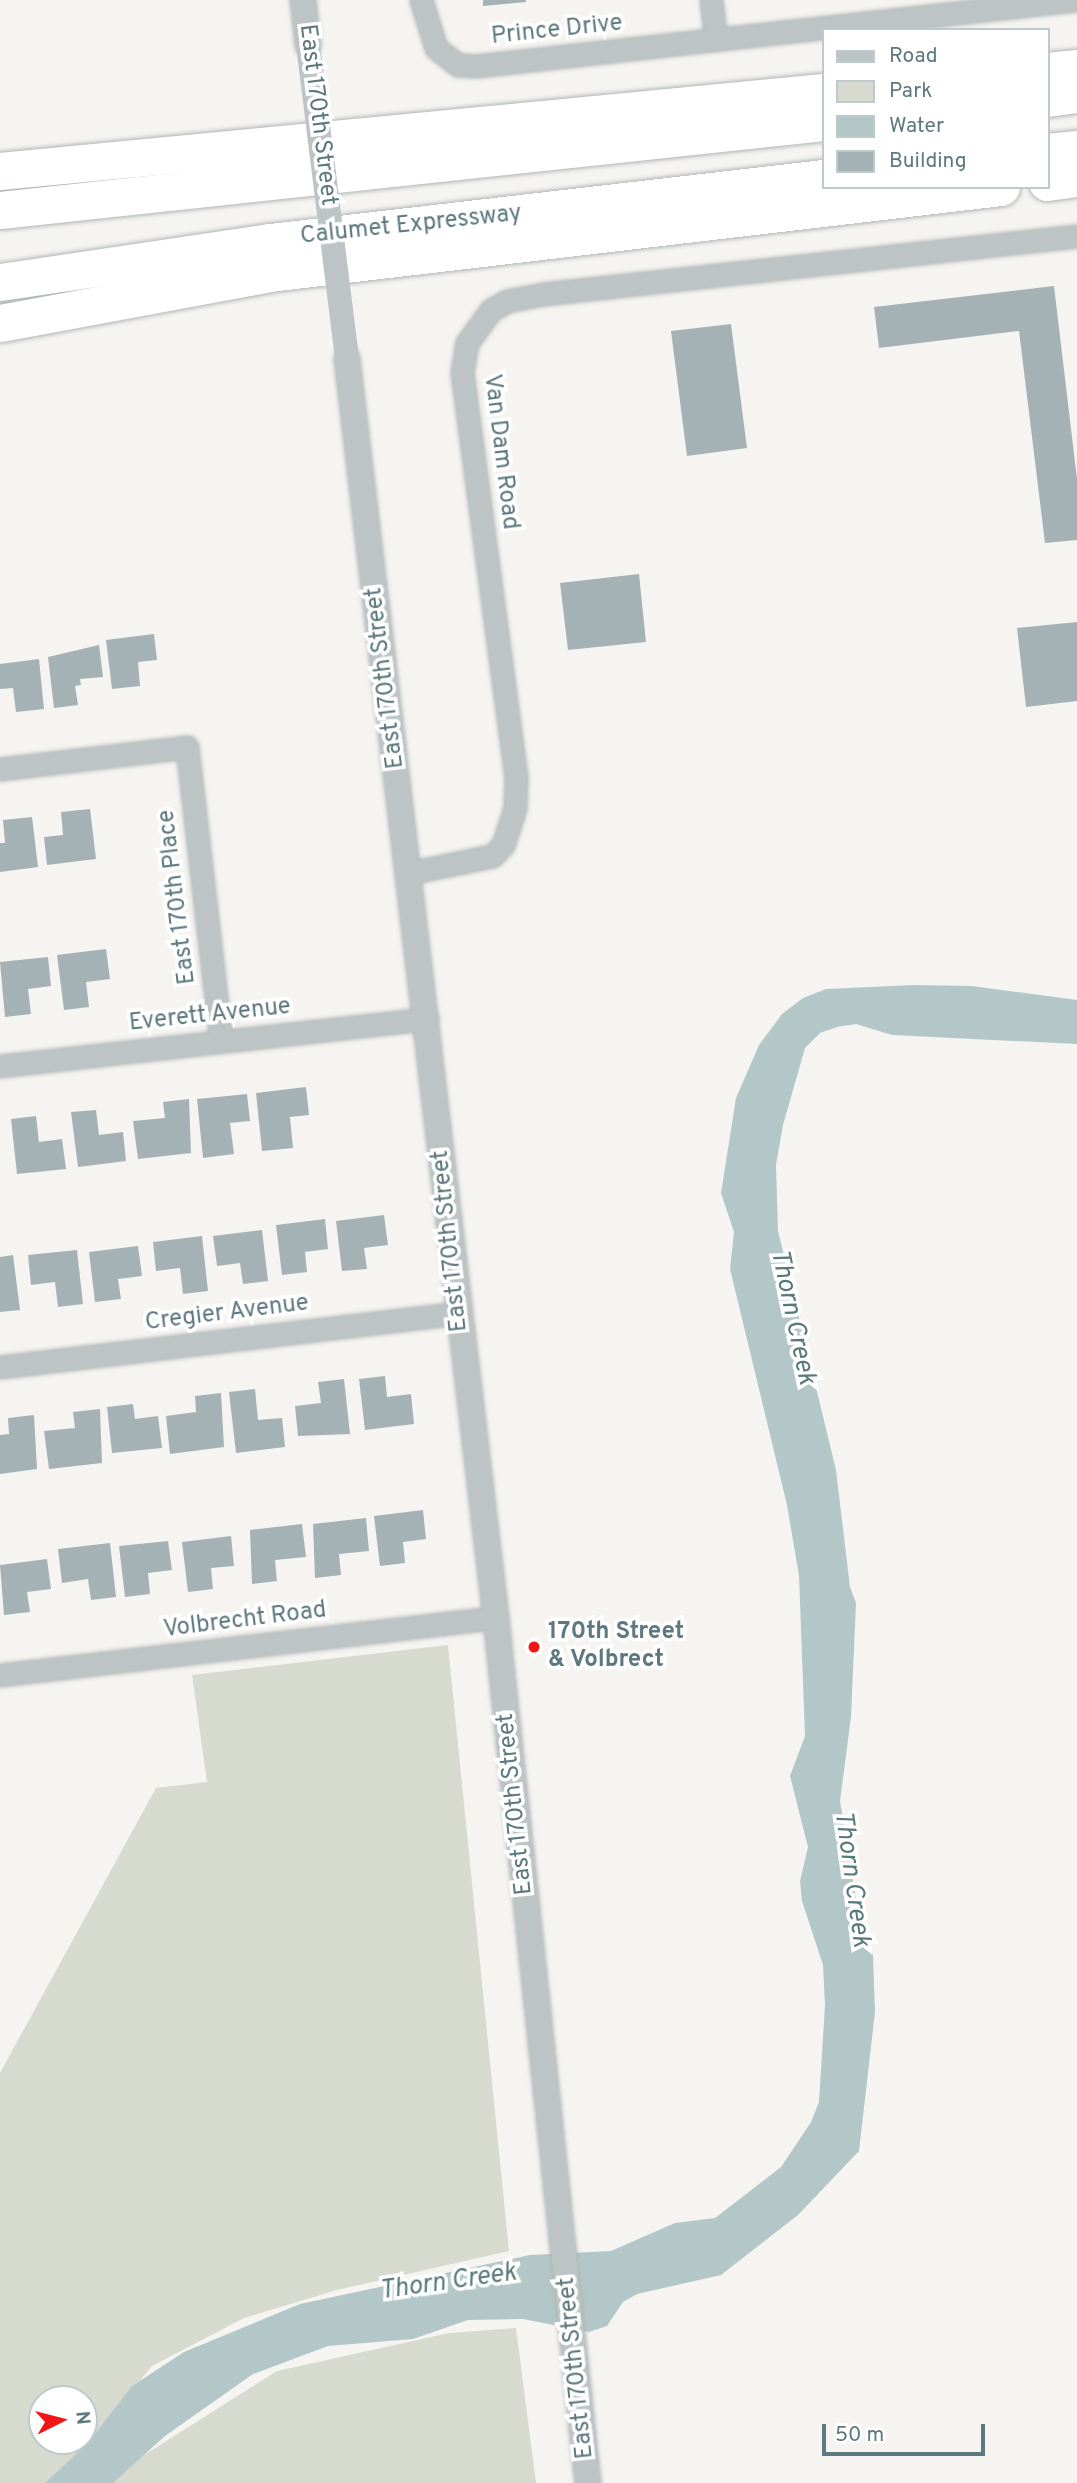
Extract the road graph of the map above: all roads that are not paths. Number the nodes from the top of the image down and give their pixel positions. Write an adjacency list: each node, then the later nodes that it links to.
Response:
1 (303, 0): 25 (street, East 170th Street, bridge)
2 (421, 0): 6 (street, Prince Drive)
3 (711, 0): 6 (street)
4 (1074, 0): 5 (street, Prince Drive)
5 (972, 5): 6 (street, Prince Drive)
6 (716, 39)
7 (1077, 68): 8 (highway)
8 (1049, 71)
9 (822, 92): 15 (highway)
10 (1077, 94): 11 (highway)
11 (1049, 98)
12 (822, 122): 20 (highway)
13 (1077, 149): 14 (highway)
14 (1049, 152)
15 (0, 170)
16 (822, 178): 22 (highway, Calumet Expressway)
17 (1077, 178): 18 (highway)
18 (1049, 181)
19 (984, 189): 23 (highway)
20 (0, 210)
21 (1077, 236): 25 (street, Van Dam Road)
22 (0, 282)
23 (0, 323)
24 (0, 769): 27 (street, East 170th Place)
25 (409, 873): 26 (street, East 170th Street)
26 (427, 1019): 27 (street, Everett Avenue); 29 (street, East 170th Street)
27 (221, 1040): 28 (street, Everett Avenue)
28 (0, 1066)
29 (459, 1314): 30 (street, Cregier Avenue); 31 (street, East 170th Street)
30 (0, 1367)
31 (496, 1618): 32 (street, Volbrecht Road); 33 (street, East 170th Street)
32 (0, 1675)
33 (587, 2473)

